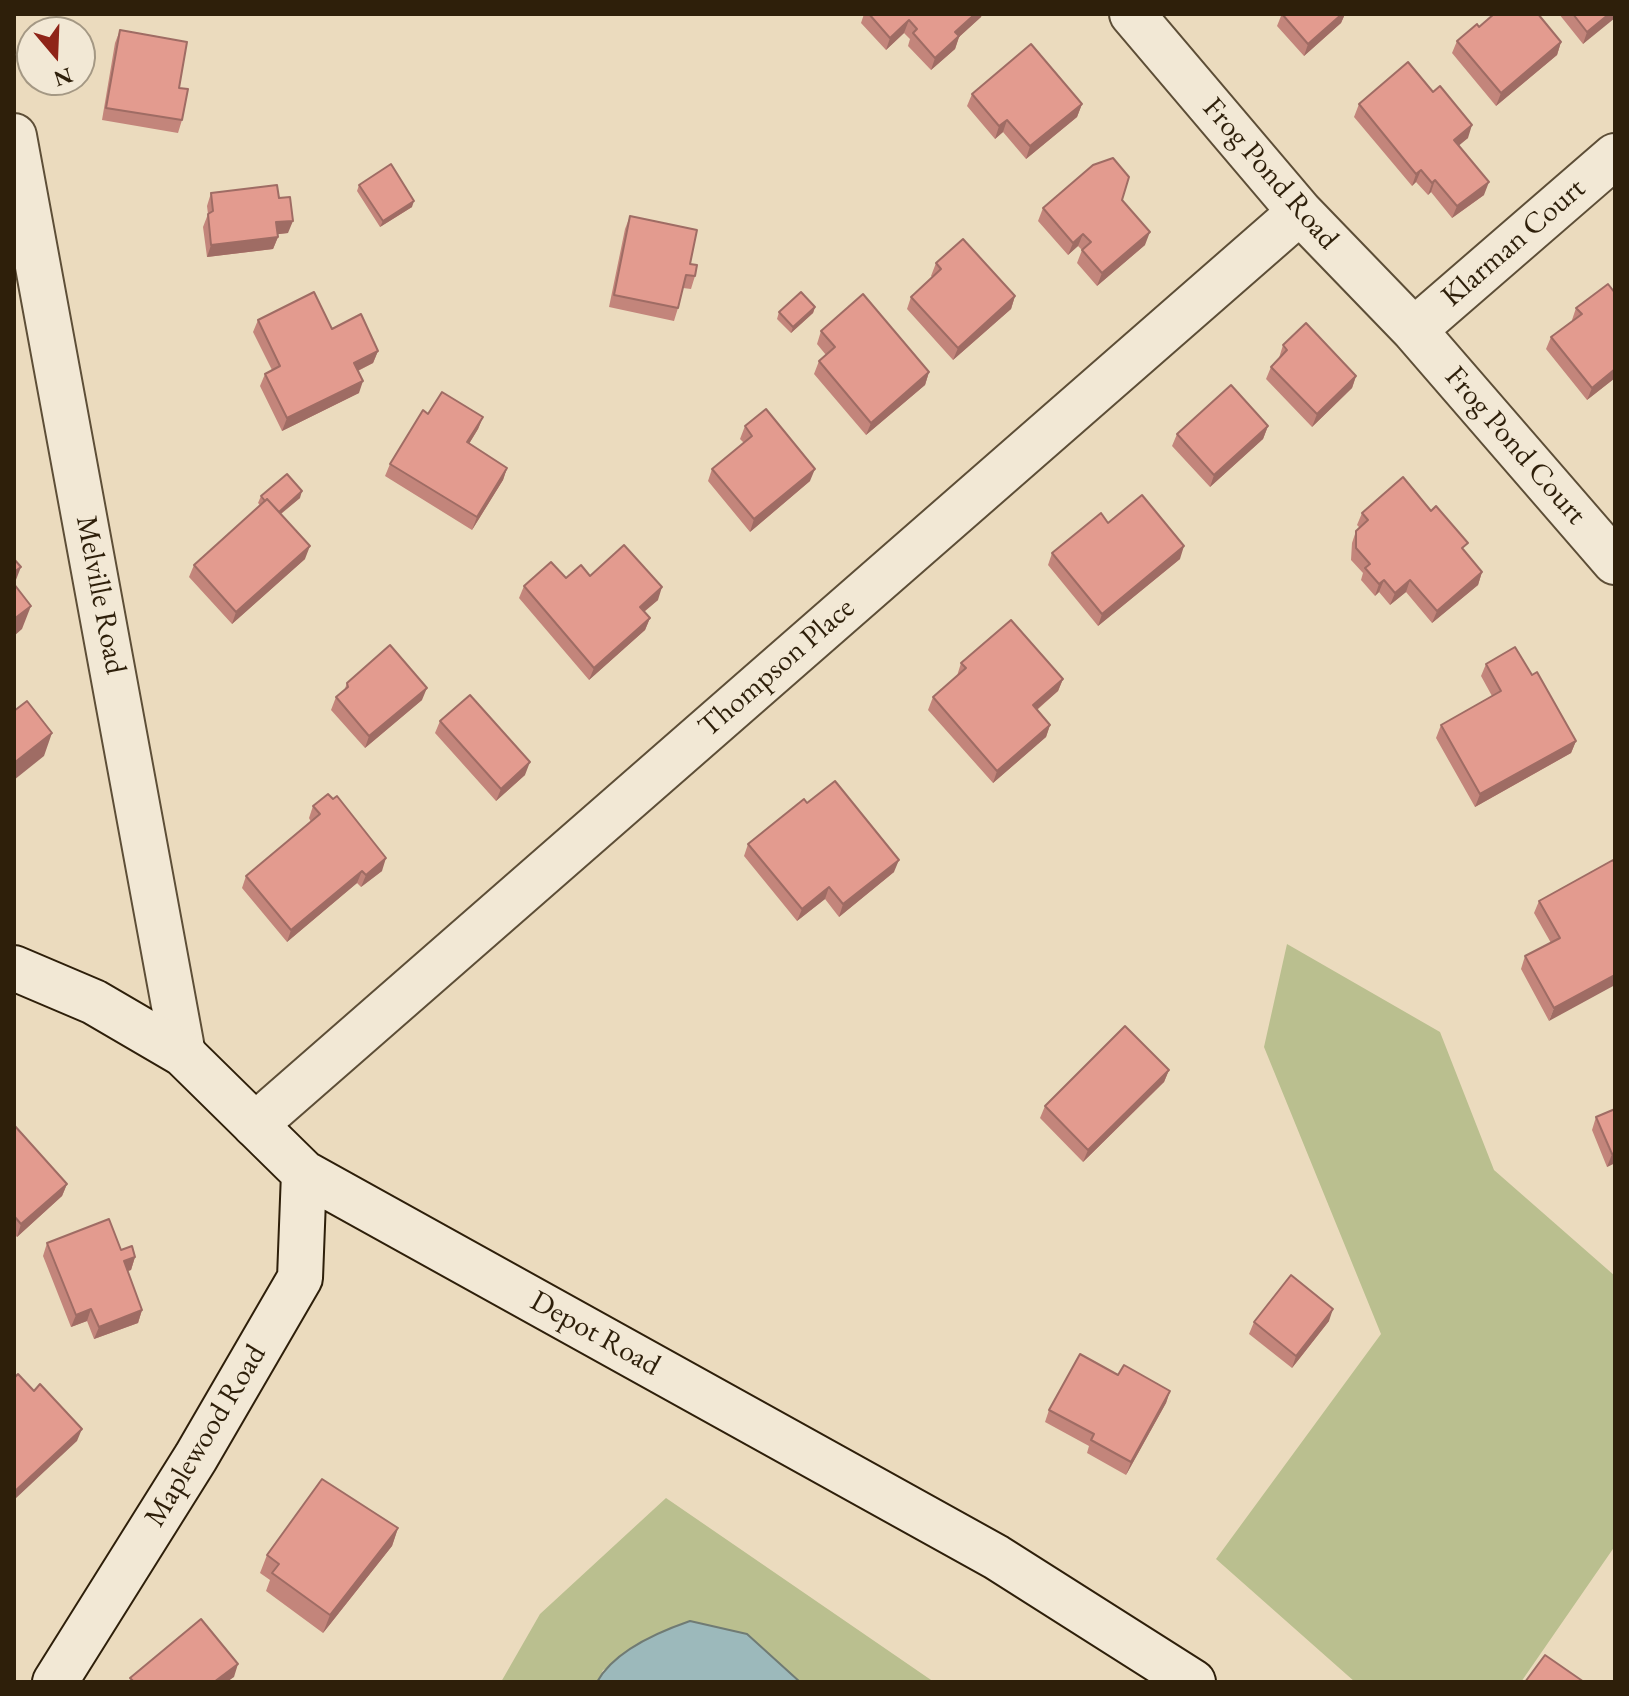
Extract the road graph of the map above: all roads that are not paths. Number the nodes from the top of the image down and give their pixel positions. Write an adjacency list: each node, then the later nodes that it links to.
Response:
1 (1132, 14): 4 (street, Frog Pond Road)
2 (14, 136): 8 (street, Melville Road)
3 (1615, 156): 5 (street, Klarman Court)
4 (1300, 212): 5 (street, Frog Pond Road); 9 (street, Thompson Place)
5 (1414, 330): 6 (street, Frog Pond Court)
6 (1615, 562)
7 (14, 968): 8 (street, Depot Road)
8 (183, 1054): 9 (street, Depot Road)
9 (255, 1125): 10 (street, Depot Road)
10 (304, 1173): 11 (street, Maplewood Road); 12 (street, Depot Road)
11 (55, 1682)
12 (1193, 1682)

